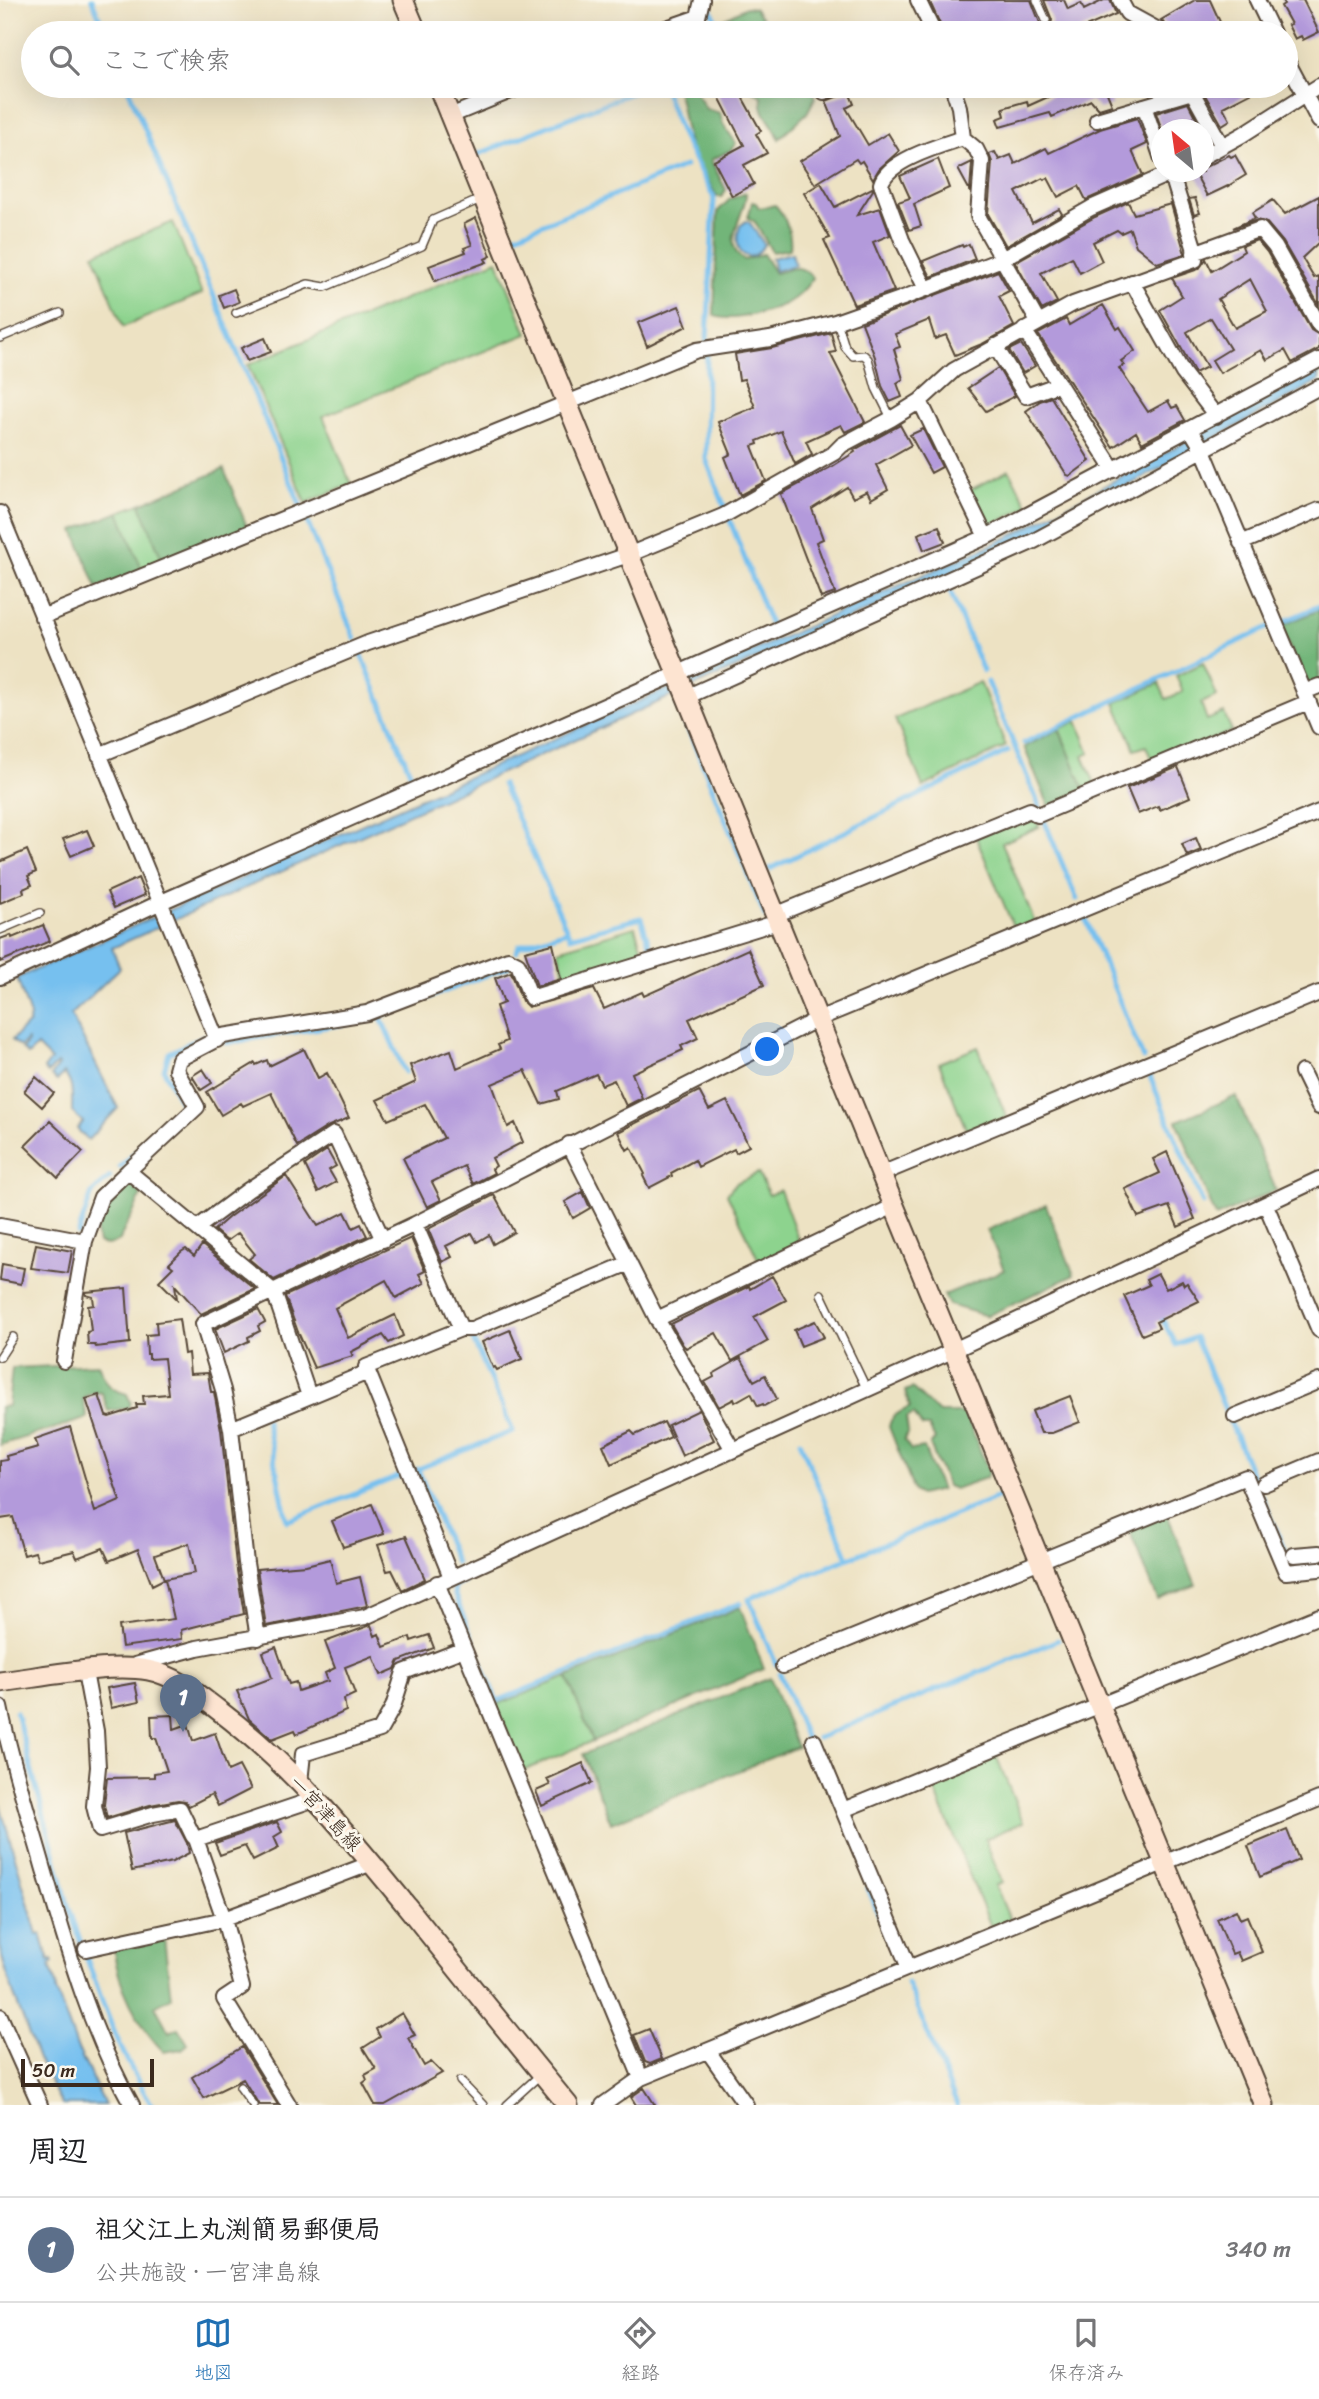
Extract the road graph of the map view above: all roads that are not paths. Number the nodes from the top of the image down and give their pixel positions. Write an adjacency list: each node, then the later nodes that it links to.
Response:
1 (403, 0): 8 (street)
2 (702, 0): 9 (street)
3 (918, 0): 10 (street)
4 (1037, 0): 7 (lane)
5 (1121, 0): 11 (street)
6 (1257, 0): 12 (street)
7 (1046, 20)
8 (411, 21)
9 (687, 21)
10 (928, 21)
11 (1142, 21)
12 (1267, 21)
13 (1298, 82): 15 (street)
14 (1319, 86): 15 (street)
15 (1305, 95): 24 (street); 27 (street)
16 (443, 98): 22 (street)
17 (494, 98): 22 (street)
18 (956, 98): 26 (street)
19 (1166, 98): 21 (street)
20 (1195, 98): 27 (street)
21 (1144, 106): 23 (street); 25 (street)
22 (450, 116): 31 (street)
23 (1097, 120)
24 (1319, 121)
25 (1151, 128)
26 (964, 138): 33 (street); 35 (street)
27 (1222, 146): 28 (street)
28 (1214, 150)
29 (1151, 181): 33 (street)
30 (1174, 182): 32 (street)
31 (484, 198): 37 (lane); 48 (street)
32 (1194, 253): 34 (street); 40 (street)
33 (1002, 259): 35 (street); 39 (street)
34 (1132, 282): 39 (street); 49 (street)
35 (926, 289): 38 (street)
36 (60, 313): 42 (lane)
37 (236, 313)
38 (837, 321): 48 (street); 50 (lane)
39 (1038, 322): 41 (street)
40 (1319, 325)
41 (1024, 330): 43 (street); 45 (street)
42 (0, 338)
43 (995, 346): 45 (street); 47 (street)
44 (1319, 360): 49 (street)
45 (1059, 384): 52 (street)
46 (1319, 387): 51 (street)
47 (920, 401): 50 (street); 55 (street)
48 (566, 403): 57 (street); 58 (street)
49 (1216, 416): 51 (street)
50 (891, 419): 57 (street)
51 (1197, 441): 52 (street); 56 (street); 59 (street)
52 (1114, 470): 55 (street)
53 (1319, 510): 56 (street)
54 (0, 513): 58 (street)
55 (986, 537): 59 (street)
56 (1241, 543): 61 (street)
57 (628, 555): 59 (street); 63 (street)
58 (42, 617): 63 (street)
59 (681, 686): 65 (street); 67 (street)
60 (1319, 686): 61 (street)
61 (1306, 697): 62 (street); 67 (street)
62 (1319, 727)
63 (99, 755): 65 (street)
64 (1319, 812): 71 (street)
65 (161, 907): 69 (street); 72 (street)
66 (40, 913): 68 (lane)
67 (776, 918): 71 (street); 72 (street)
68 (0, 930)
69 (0, 977)
70 (1319, 993): 77 (street)
71 (818, 1020): 75 (street); 77 (street)
72 (217, 1040): 76 (street)
73 (1303, 1072): 74 (street)
74 (1319, 1107)
75 (569, 1144): 81 (street); 86 (street)
76 (128, 1171): 83 (street); 85 (street)
77 (881, 1174): 80 (street)
78 (1319, 1179): 79 (street)
79 (1266, 1205): 91 (street); 93 (street)
80 (894, 1206): 89 (street); 93 (street)
81 (415, 1224): 84 (street); 90 (street)
82 (0, 1225): 85 (street)
83 (197, 1228): 84 (street); 87 (street)
84 (383, 1240): 87 (street)
85 (85, 1241): 95 (street)
86 (629, 1263): 89 (street); 90 (street)
87 (274, 1292): 99 (street); 101 (street)
88 (821, 1294): 98 (lane)
89 (657, 1319): 102 (street)
90 (461, 1329): 96 (street)
91 (1319, 1330)
92 (13, 1337): 94 (lane)
93 (954, 1350): 98 (street); 107 (street)
94 (0, 1357)
95 (64, 1361)
96 (368, 1372): 99 (street); 109 (street)
97 (1319, 1381): 100 (street)
98 (867, 1390): 102 (street)
99 (309, 1396): 101 (street)
100 (1235, 1416)
101 (231, 1429): 112 (street)
102 (733, 1450): 109 (street)
103 (1319, 1461): 104 (street)
104 (1264, 1484)
105 (1319, 1553): 106 (street)
106 (1294, 1555)
107 (1041, 1560): 108 (street); 114 (street); 118 (street)
108 (1319, 1569)
109 (451, 1577): 110 (street)
110 (437, 1583): 112 (street); 113 (street)
111 (1319, 1616): 118 (street)
112 (258, 1638): 115 (street)
113 (464, 1649): 121 (street); 134 (street)
114 (783, 1666)
115 (124, 1668): 116 (street, 一宮津島線); 121 (street, 一宮津島線)
116 (85, 1672): 117 (street, 一宮津島線); 125 (street)
117 (0, 1682)
118 (1101, 1704): 124 (street); 127 (street)
119 (0, 1707): 138 (street)
120 (814, 1741): 124 (street)
121 (300, 1782): 122 (street, 一宮津島線)
122 (315, 1799): 125 (street); 126 (street, 一宮津島線)
123 (1319, 1799): 127 (street)
124 (843, 1810): 130 (street)
125 (196, 1839): 128 (street)
126 (372, 1863): 128 (street); 133 (street, 一宮津島線)
127 (1165, 1863): 130 (street); 146 (street)
128 (225, 1919): 129 (street); 140 (street)
129 (86, 1949)
130 (909, 1968): 132 (street)
131 (0, 2016): 137 (street)
132 (708, 2051): 134 (street); 145 (street)
133 (541, 2073): 142 (lane); 143 (street, 一宮津島線)
134 (641, 2078): 144 (street)
135 (460, 2081): 141 (lane)
136 (240, 2088): 139 (lane)
137 (40, 2105)
138 (132, 2105)
139 (253, 2105)
140 (289, 2105)
141 (483, 2105)
142 (506, 2105)
143 (568, 2105)
144 (603, 2105)
145 (746, 2105)
146 (1264, 2105)

